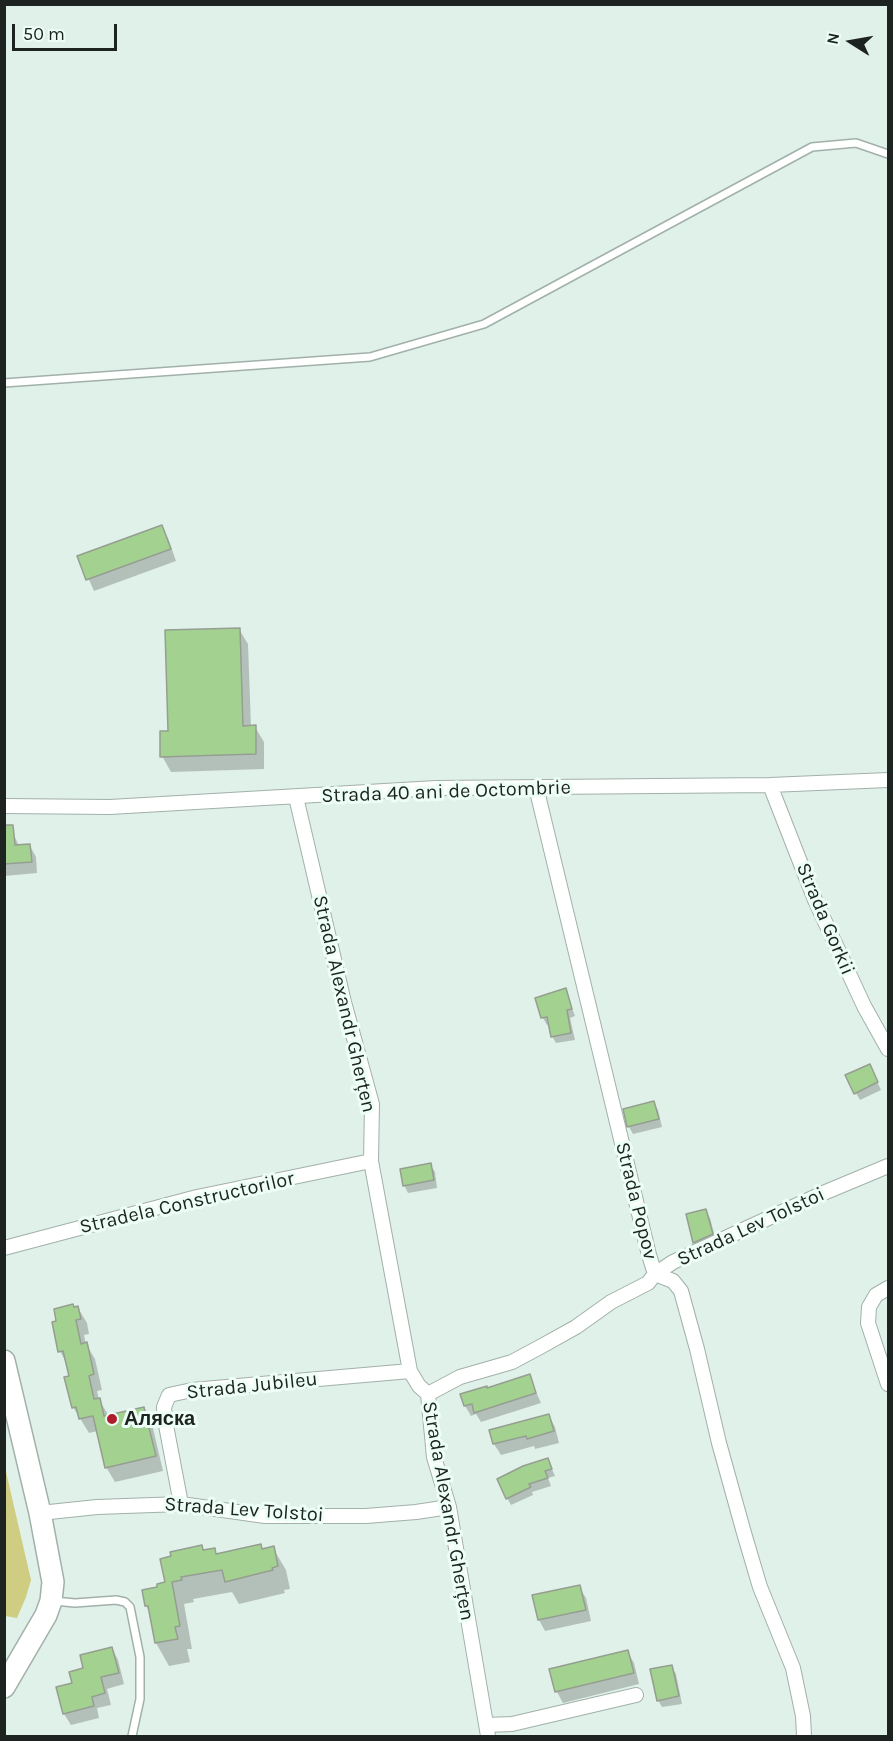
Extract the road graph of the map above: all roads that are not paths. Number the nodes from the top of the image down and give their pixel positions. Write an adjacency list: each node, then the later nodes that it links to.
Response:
1 (888, 154): 2 (lane)
2 (4, 383)
3 (888, 780): 4 (street, Strada 40 ani de Octombrie)
4 (770, 785): 5 (street, Strada 40 ani de Octombrie); 8 (street, Strada Gorkii)
5 (536, 787): 6 (street, Strada 40 ani de Octombrie); 12 (street, Strada Popov)
6 (296, 797): 7 (street, Strada 40 ani de Octombrie); 9 (street, Strada Alexandr Gherțen)
7 (4, 806)
8 (888, 1049)
9 (371, 1161): 11 (street, Stradela Constructorilor); 15 (street, Strada Alexandr Gherțen)
10 (888, 1166): 12 (street, Strada Lev Tolstoi)
11 (4, 1248)
12 (655, 1274): 17 (street, Strada Lev Tolstoi); 26 (street, Strada Popov)
13 (888, 1288): 16 (street)
14 (4, 1361): 20 (main road)
15 (410, 1371): 17 (street, Strada Alexandr Gherțen); 18 (street, Strada Jubileu)
16 (888, 1384)
17 (428, 1394): 19 (street, Strada Alexandr Gherțen)
18 (181, 1504): 19 (street, Strada Lev Tolstoi); 20 (street, Strada Lev Tolstoi)
19 (449, 1507): 24 (street, Strada Alexandr Gherțen)
20 (40, 1513): 21 (main road)
21 (51, 1601): 22 (main road); 25 (lane)
22 (4, 1687)
23 (636, 1695): 24 (street)
24 (487, 1731)
25 (132, 1737)
26 (804, 1737)

